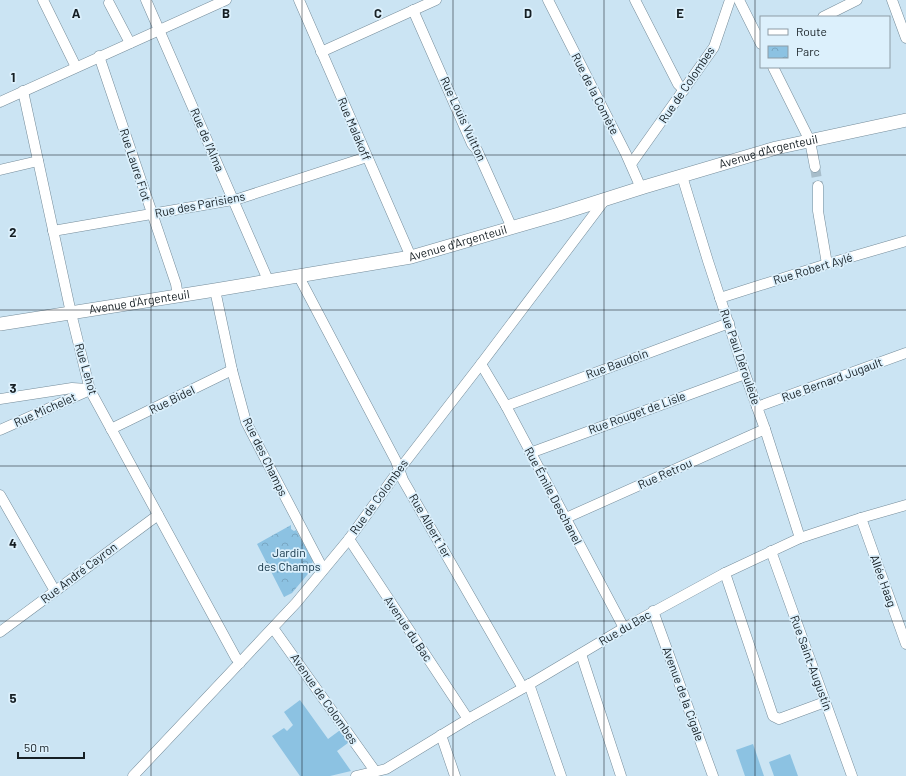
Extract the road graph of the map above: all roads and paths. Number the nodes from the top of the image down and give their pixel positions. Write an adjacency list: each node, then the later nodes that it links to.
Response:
1 (43, 0): 21 (street)
2 (146, 0): 15 (street, Rue de l'Alma)
3 (226, 0): 15 (street)
4 (299, 0): 19 (street, Rue Malakoff)
5 (436, 0): 13 (street)
6 (548, 0): 30 (street, Rue de la Comète)
7 (635, 0): 23 (street)
8 (730, 0): 23 (street, Rue de Colombes)
9 (739, 0): 17 (street)
10 (857, 0): 14 (street)
11 (892, 0): 16 (street)
12 (109, 4): 18 (street)
13 (413, 10): 19 (street); 39 (street, Rue Louis Vuitton)
14 (825, 16)
15 (160, 30): 18 (street); 36 (street, Rue de l'Alma)
16 (906, 38)
17 (760, 42)
18 (130, 43): 20 (street)
19 (321, 52): 28 (street, Rue Malakoff)
20 (99, 56): 21 (street); 38 (street, Rue Laure Fiot)
21 (76, 67): 24 (street)
22 (774, 68): 27 (street)
23 (684, 90): 30 (street, Rue de Colombes)
24 (23, 91): 25 (street); 29 (street, Rue Lehot)
25 (0, 102)
26 (906, 120): 27 (main road, Avenue d'Argenteuil)
27 (810, 141): 31 (street); 33 (main road, Avenue d'Argenteuil)
28 (367, 157): 36 (street, Rue des Parisiens); 42 (street, Rue Malakoff)
29 (38, 161): 32 (street); 40 (street, Rue Lehot)
30 (631, 164): 35 (street, Rue de la Comète)
31 (815, 167)
32 (0, 170)
33 (682, 176): 35 (main road, Avenue d'Argenteuil); 48 (street, Rue Paul Déroulède)
34 (818, 186): 43 (street)
35 (641, 188): 37 (main road, Avenue d'Argenteuil)
36 (233, 200): 38 (street, Rue des Parisiens); 45 (street, Rue de l'Alma)
37 (604, 201): 39 (main road, Avenue d'Argenteuil); 53 (street, Rue de Colombes)
38 (151, 214): 40 (street, Rue des Parisiens); 47 (street, Rue Laure Fiot)
39 (512, 228): 42 (main road, Avenue d'Argenteuil)
40 (54, 231): 49 (street, Rue Lehot)
41 (906, 241): 43 (street, Rue Robert Aylé)
42 (411, 257): 44 (main road, Avenue d'Argenteuil)
43 (828, 264): 48 (street, Rue Robert Aylé)
44 (298, 276): 45 (main road, Avenue d'Argenteuil); 64 (street, Rue Albert 1er)
45 (268, 280): 46 (main road, Avenue d'Argenteuil)
46 (215, 290): 47 (main road, Avenue d'Argenteuil); 54 (street, Rue des Champs)
47 (178, 296): 49 (main road, Avenue d'Argenteuil)
48 (720, 298): 50 (street, Rue Paul Déroulède)
49 (71, 313): 51 (main road, Avenue d'Argenteuil); 56 (street, Rue Lehot)
50 (729, 323): 55 (street, Rue Paul Déroulède); 58 (street, Rue Baudoin)
51 (0, 324)
52 (906, 352): 59 (street, Rue Bernard Jugault)
53 (481, 364): 58 (street, Rue Émile Deschanel); 64 (street, Rue de Colombes)
54 (232, 370): 60 (street, Rue Bidel); 73 (street, Rue des Champs)
55 (745, 374): 59 (street, Rue Paul Déroulède); 63 (street, Rue Rouget de Lisle)
56 (90, 390): 57 (street); 60 (street, Rue Lehot); 62 (street, Rue Michelet)
57 (0, 399)
58 (506, 406): 63 (street, Rue Émile Deschanel)
59 (757, 407): 61 (street, Rue Paul Déroulède)
60 (111, 429): 67 (street, Rue Lehot)
61 (765, 429): 68 (street, Rue Retrou); 70 (street, Rue Paul Déroulède)
62 (0, 430)
63 (530, 453): 68 (street, Rue Émile Deschanel)
64 (399, 470): 71 (street, Rue de Colombes); 83 (street, Rue Albert 1er)
65 (0, 495): 75 (street)
66 (906, 505): 69 (street, Rue du Bac)
67 (158, 515): 75 (street, Rue André Cayron); 82 (street, Rue Lehot)
68 (566, 518): 78 (street, Rue Émile Deschanel)
69 (861, 518): 70 (street, Rue du Bac); 80 (street, Allée Haag)
70 (800, 538): 72 (street, Rue du Bac)
71 (348, 539): 73 (street, Rue de Colombes); 85 (street, Avenue du Bac)
72 (771, 551): 74 (street, Rue du Bac); 84 (street, Rue Saint-Augustin)
73 (323, 569): 77 (street, Rue de Colombes)
74 (724, 573): 76 (street, Rue du Bac); 84 (street)
75 (55, 591): 79 (street, Rue André Cayron)
76 (653, 611): 78 (street, Rue du Bac); 94 (street, Avenue de la Cigale)
77 (273, 628): 82 (street, Rue de Colombes); 87 (street, Avenue de Colombes)
78 (624, 628): 81 (street, Rue du Bac)
79 (0, 632)
80 (906, 644)
81 (581, 654): 83 (street, Rue du Bac); 93 (street)
82 (240, 663): 89 (street, Rue de Colombes)
83 (526, 686): 85 (street, Rue du Bac); 92 (street, Rue Albert 1er)
84 (825, 702): 95 (street, Rue Saint-Augustin)
85 (468, 719): 86 (street, Rue du Bac)
86 (441, 735): 88 (street, Rue du Bac); 91 (street)
87 (375, 771): 88 (street, Rue du Bac); 90 (street, Rue du Bac)
88 (388, 772)
89 (133, 776)
90 (356, 776)
91 (455, 776)
92 (562, 776)
93 (621, 776)
94 (713, 776)
95 (852, 776)

